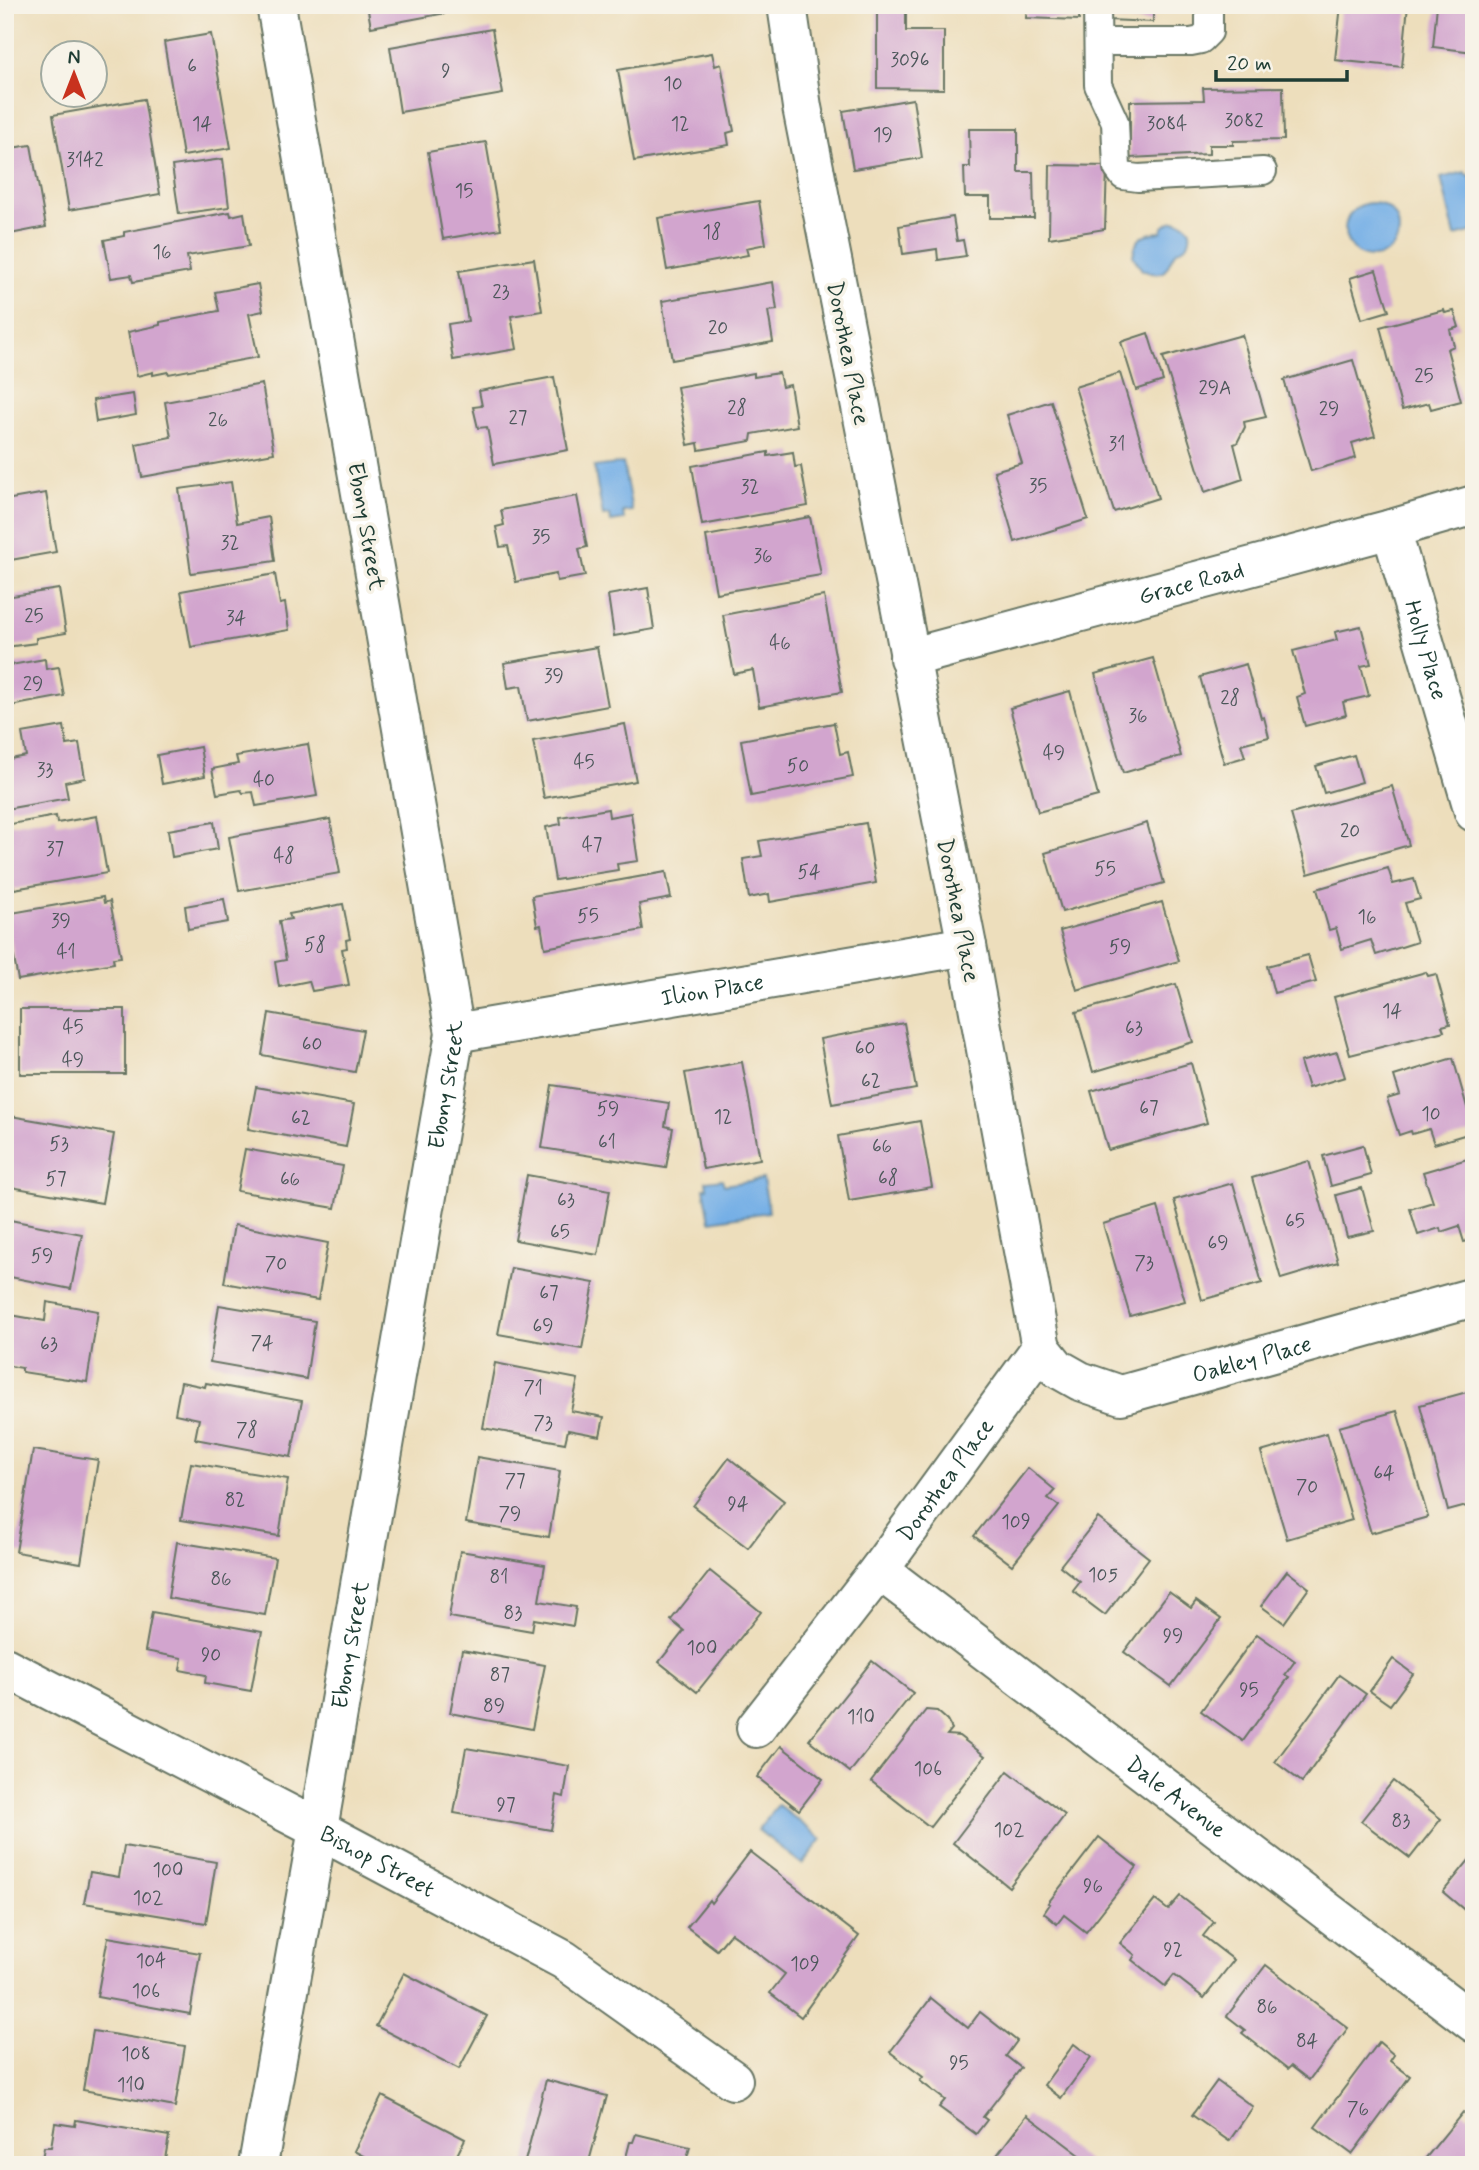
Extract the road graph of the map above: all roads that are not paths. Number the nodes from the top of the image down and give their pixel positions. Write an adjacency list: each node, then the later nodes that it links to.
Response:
1 (276, 5): 12 (street, Ebony Street)
2 (787, 5): 9 (street, Dorothea Place)
3 (1097, 5): 5 (lane)
4 (1209, 5): 5 (lane)
5 (1098, 42): 6 (lane)
6 (1263, 171)
7 (1474, 505): 8 (street, Grace Road)
8 (1391, 529): 9 (street, Grace Road); 10 (street, Holly Place)
9 (909, 658): 11 (street, Dorothea Place)
10 (1474, 812)
11 (967, 946): 12 (street, Ilion Place); 14 (street, Dorothea Place)
12 (456, 1033): 18 (street, Ebony Street)
13 (1474, 1297): 14 (street, Oakley Place)
14 (1041, 1348): 15 (street, Dorothea Place)
15 (879, 1570): 17 (street, Dorothea Place); 19 (street, Dale Avenue)
16 (5, 1667): 18 (street, Bishop Street)
17 (757, 1728)
18 (318, 1829): 20 (street, Bishop Street); 21 (street, Ebony Street)
19 (1474, 2023)
20 (733, 2080)
21 (258, 2165)

